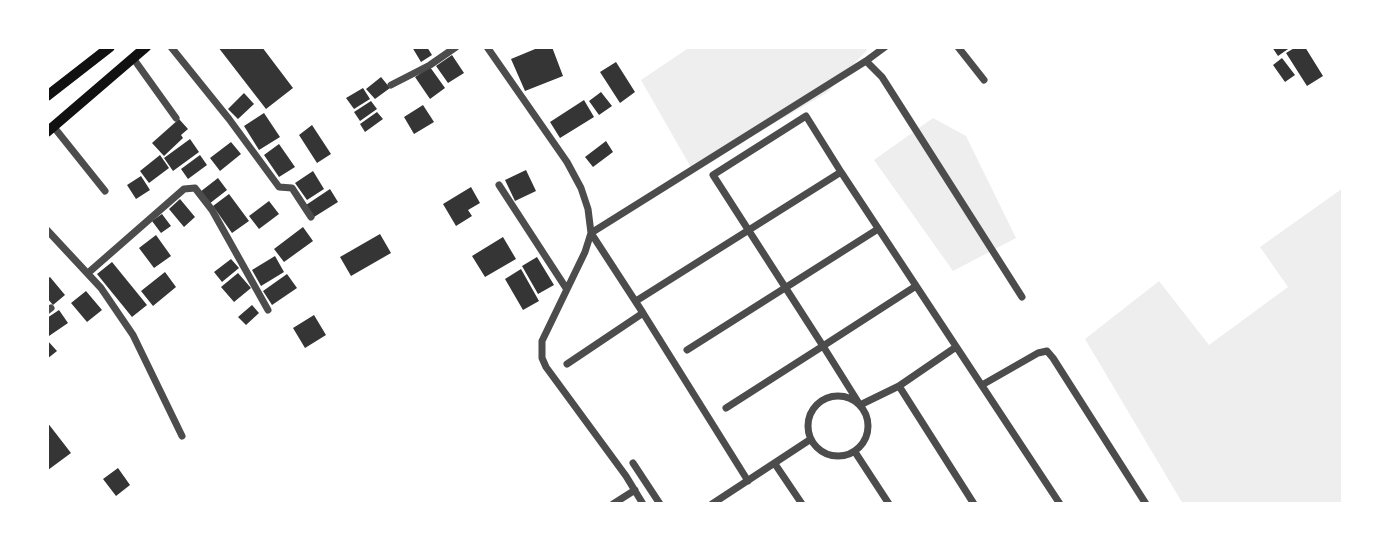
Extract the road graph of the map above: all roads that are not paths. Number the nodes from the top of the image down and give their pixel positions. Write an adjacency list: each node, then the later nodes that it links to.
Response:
1 (110, 47): 12 (highway)
2 (146, 47): 8 (highway)
3 (171, 47): 18 (street)
4 (456, 47): 11 (street)
5 (487, 47): 22 (street)
6 (885, 47): 9 (street)
7 (958, 47): 10 (street)
8 (133, 58): 13 (street); 14 (highway)
9 (866, 61): 22 (street); 27 (street)
10 (984, 80)
11 (391, 85)
12 (47, 96)
13 (176, 118)
14 (50, 129): 17 (street)
15 (841, 172): 19 (street); 21 (street); 21 (street)
16 (499, 185): 25 (street)
17 (105, 191)
18 (311, 217)
19 (878, 229): 24 (street); 26 (street)
20 (47, 230): 23 (street)
21 (748, 232): 26 (street); 28 (street)
22 (591, 233): 25 (street); 28 (street)
23 (88, 273): 29 (street); 39 (street)
24 (916, 286): 31 (street); 32 (street)
25 (566, 288): 45 (street)
26 (785, 288): 31 (street); 33 (street)
27 (1022, 297)
28 (636, 301): 30 (street)
29 (268, 310)
30 (643, 313): 34 (street); 44 (street)
31 (823, 346): 37 (street); 38 (street)
32 (956, 347): 35 (street); 36 (street)
33 (687, 350)
34 (567, 364)
35 (982, 385): 47 (street); 54 (street)
36 (899, 386): 37 (street); 53 (street)
37 (860, 405): 40 (street); 41 (street)
38 (726, 408)
39 (182, 436)
40 (811, 439): 41 (street); 43 (street)
41 (855, 452): 52 (street)
42 (633, 463): 50 (street)
43 (775, 464): 44 (street); 51 (street)
44 (748, 481): 46 (street)
45 (635, 490): 48 (street); 49 (street)
46 (716, 503)
47 (1059, 503)
48 (613, 504)
49 (643, 504)
50 (660, 504)
51 (802, 504)
52 (889, 504)
53 (974, 504)
54 (1146, 504)

